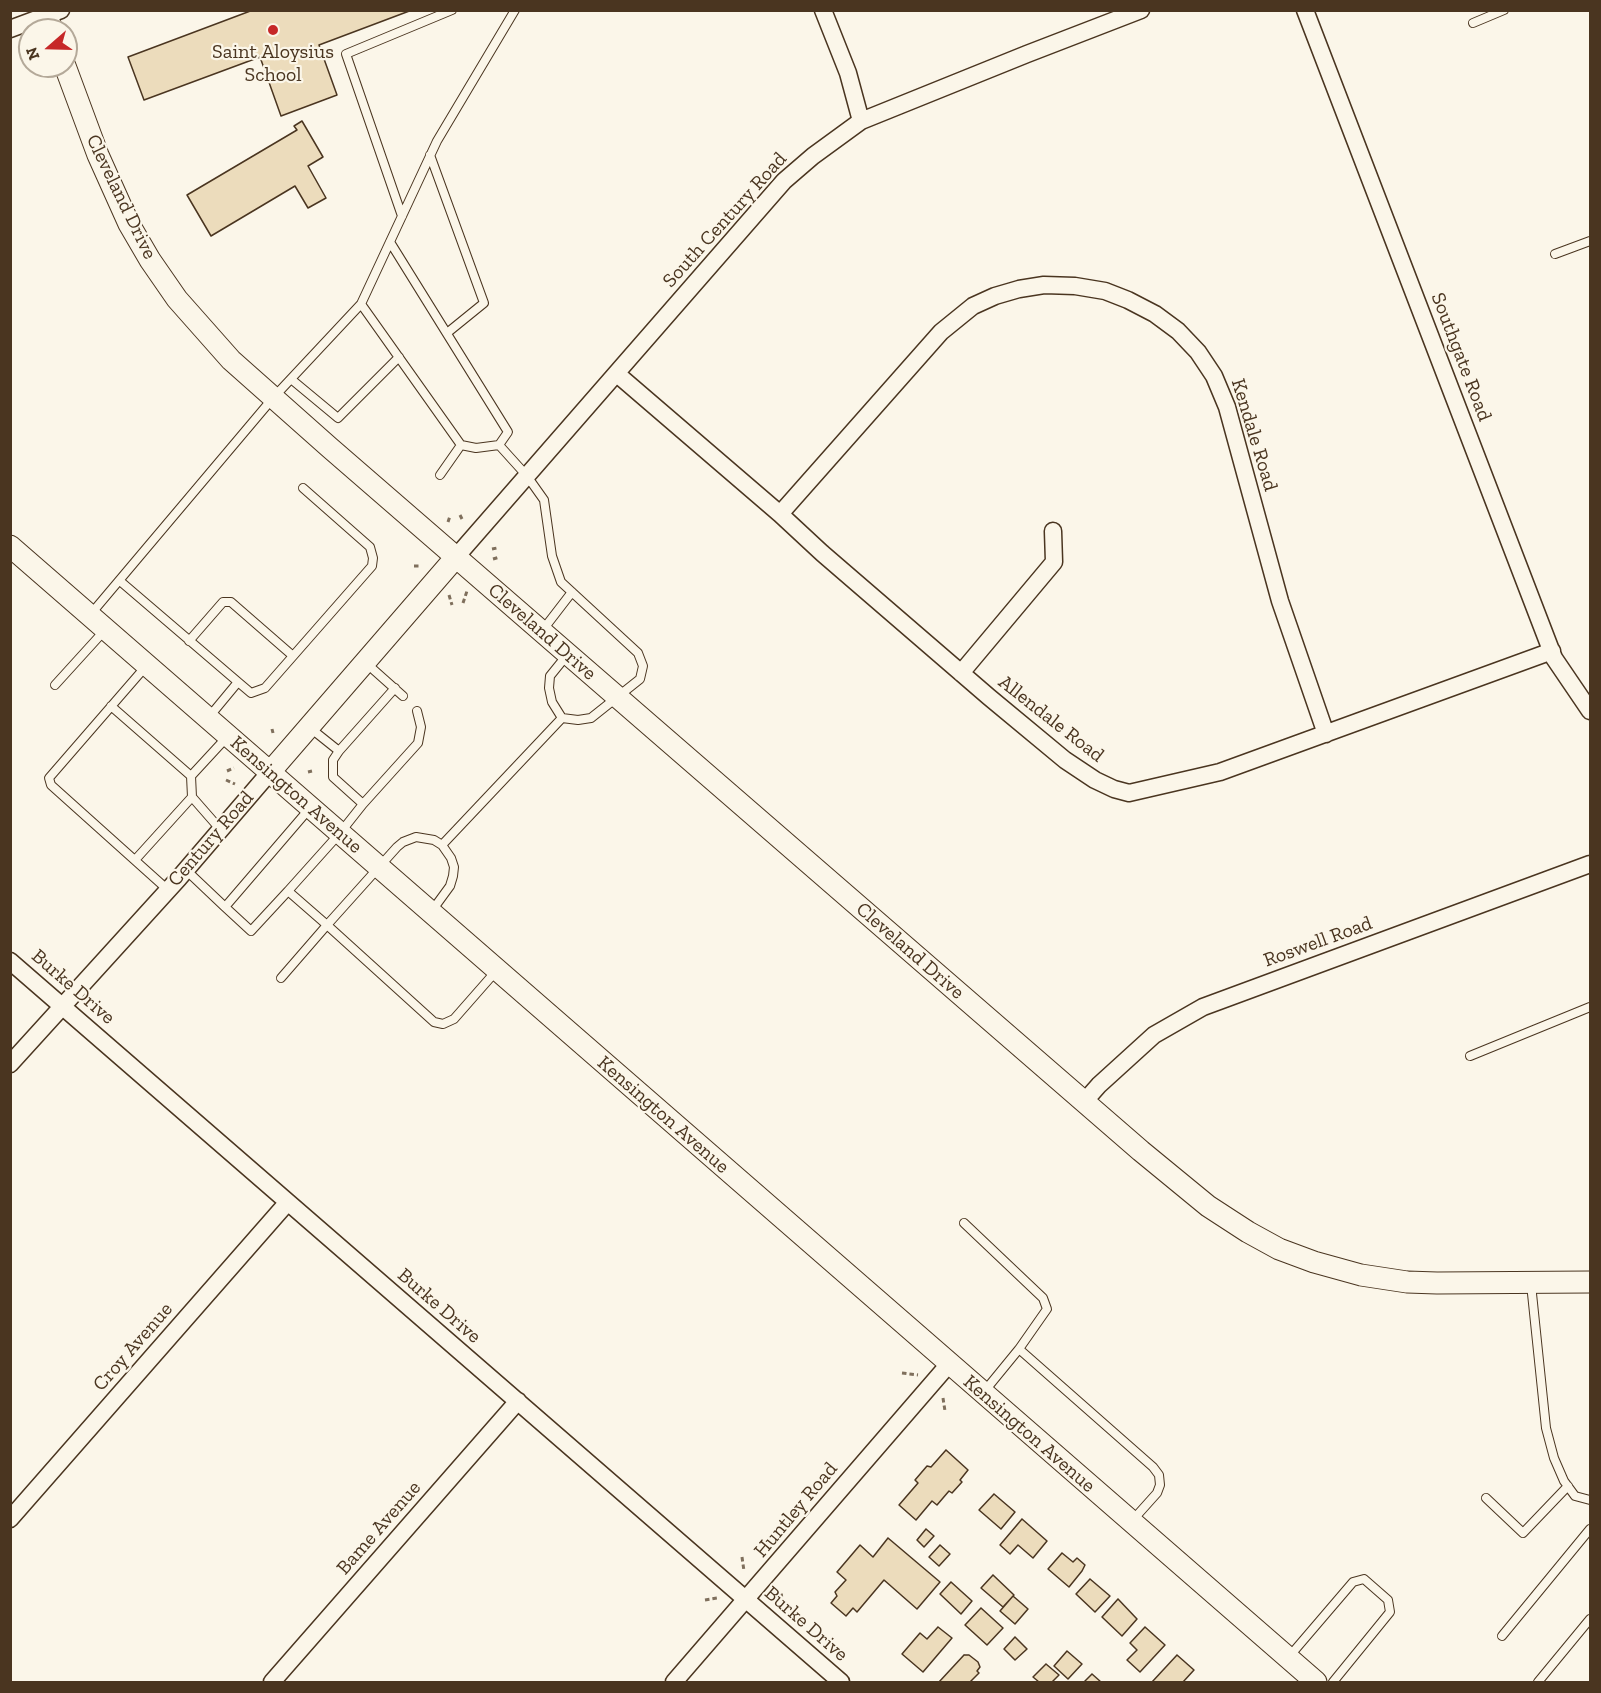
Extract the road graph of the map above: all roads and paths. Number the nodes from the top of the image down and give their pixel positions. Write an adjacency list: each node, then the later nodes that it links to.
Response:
1 (452, 10): 13 (lane)
2 (516, 10): 12 (lane)
3 (823, 10): 11 (street)
4 (1141, 10): 11 (street, South Century Road)
5 (1305, 10): 52 (street, Southgate Road)
6 (1504, 10): 8 (lane)
7 (51, 17): 9 (street)
8 (1473, 23)
9 (10, 28)
10 (69, 78): 22 (street, Cleveland Drive)
11 (861, 121): 20 (street, South Century Road)
12 (430, 155): 13 (lane); 18 (lane)
13 (402, 216): 15 (lane)
14 (1590, 241): 16 (lane)
15 (390, 242): 17 (lane); 18 (lane)
16 (1555, 254)
17 (361, 304): 19 (lane); 21 (lane)
18 (447, 333): 24 (lane)
19 (399, 357): 21 (lane); 23 (lane)
20 (616, 374): 26 (street, South Century Road); 28 (street, Allendale Road)
21 (291, 379): 22 (lane)
22 (273, 398): 37 (street, Cleveland Drive); 42 (lane)
23 (461, 445): 24 (lane); 25 (lane)
24 (499, 445): 26 (lane)
25 (440, 475)
26 (527, 476): 37 (street, South Century Road); 44 (lane)
27 (303, 488): 54 (lane)
28 (780, 514): 57 (street, Allendale Road); 71 (street, Kendale Road)
29 (460, 515): 31 (path)
30 (450, 516): 32 (path)
31 (463, 521)
32 (448, 522)
33 (1053, 531): 57 (street)
34 (10, 546): 48 (street, Kensington Avenue)
35 (497, 548): 36 (path)
36 (492, 549)
37 (456, 557): 50 (street, Cleveland Drive); 55 (street, Century Road)
38 (500, 557): 39 (path)
39 (493, 559)
40 (414, 566): 41 (path)
41 (421, 566)
42 (120, 581): 48 (lane); 51 (lane)
43 (467, 589): 46 (path)
44 (572, 592): 50 (lane); 62 (lane)
45 (449, 593): 47 (path)
46 (463, 603)
47 (452, 604)
48 (90, 615): 49 (street, Kensington Avenue)
49 (106, 629): 56 (street, Kensington Avenue); 59 (lane)
50 (542, 632): 53 (street, Cleveland Drive)
51 (189, 641): 54 (lane); 58 (lane)
52 (1551, 651): 65 (street, Southgate Road); 71 (street, Allendale Road)
53 (568, 654): 62 (street, Cleveland Drive); 67 (lane)
54 (293, 656): 58 (lane)
55 (366, 663): 60 (lane); 68 (street, Century Road)
56 (147, 665): 63 (lane); 66 (street, Kensington Avenue)
57 (961, 673): 71 (street, Allendale Road)
58 (238, 682): 66 (lane)
59 (55, 685)
60 (395, 688): 61 (lane); 73 (lane)
61 (403, 696)
62 (618, 698): 67 (lane); 102 (street, Cleveland Drive)
63 (111, 706): 77 (lane); 86 (lane)
64 (417, 711): 81 (lane)
65 (1590, 711)
66 (208, 718): 72 (street, Kensington Avenue)
67 (562, 718): 85 (lane)
68 (309, 727): 73 (lane); 76 (street, Century Road)
69 (272, 729): 70 (path)
70 (273, 734)
71 (1326, 734)
72 (228, 736): 76 (street, Kensington Avenue); 77 (lane)
73 (339, 751): 81 (lane)
74 (234, 768): 75 (path)
75 (227, 771)
76 (270, 772): 82 (street, Kensington Avenue); 83 (street, Century Road)
77 (191, 776): 80 (lane)
78 (226, 780): 79 (path)
79 (235, 784)
80 (192, 797): 83 (lane); 86 (lane)
81 (363, 804): 84 (lane)
82 (310, 807): 84 (street, Kensington Avenue); 92 (lane)
83 (220, 829): 89 (street, Century Road)
84 (340, 833): 88 (street, Kensington Avenue); 91 (lane)
85 (442, 845): 88 (lane); 93 (lane)
86 (135, 860): 90 (lane)
87 (1590, 864): 102 (street, Roswell Road)
88 (379, 867): 93 (street, Kensington Avenue); 94 (lane)
89 (186, 870): 90 (street, Century Road); 92 (lane)
90 (168, 890): 98 (street, Century Road)
91 (288, 891): 92 (lane); 94 (lane)
92 (225, 907)
93 (431, 913): 96 (street, Kensington Avenue)
94 (327, 925): 96 (lane); 97 (lane)
95 (10, 960): 98 (street, Burke Drive)
96 (497, 970): 108 (street, Kensington Avenue)
97 (281, 978)
98 (62, 1005): 101 (street, Century Road); 103 (street, Burke Drive)
99 (1590, 1007): 100 (lane)
100 (1470, 1056)
101 (10, 1064)
102 (1084, 1101): 106 (street, Cleveland Drive)
103 (287, 1203): 113 (street, Burke Drive); 118 (street, Croy Avenue)
104 (964, 1223): 107 (lane)
105 (1590, 1282): 106 (street, Cleveland Drive)
106 (1531, 1284): 115 (lane)
107 (1019, 1349): 111 (lane); 119 (lane)
108 (949, 1364): 111 (street, Kensington Avenue); 127 (street, Huntley Road)
109 (902, 1373): 110 (path)
110 (920, 1376)
111 (982, 1393): 119 (street, Kensington Avenue)
112 (943, 1395): 114 (path)
113 (518, 1401): 127 (street, Burke Drive); 131 (street, Bame Avenue)
114 (945, 1411)
115 (1568, 1486): 116 (lane); 117 (lane)
116 (1486, 1498)
117 (1590, 1500)
118 (10, 1519)
119 (1131, 1522): 130 (street, Kensington Avenue)
120 (1590, 1529): 129 (lane)
121 (742, 1557): 122 (path)
122 (744, 1571)
123 (783, 1595): 124 (path)
124 (771, 1596)
125 (718, 1598): 126 (path)
126 (705, 1600)
127 (746, 1600): 132 (street, Huntley Road); 133 (street, Burke Drive)
128 (1590, 1619): 136 (lane)
129 (1502, 1636)
130 (1288, 1658): 134 (street, Kensington Avenue); 135 (lane)
131 (272, 1683)
132 (674, 1683)
133 (841, 1683)
134 (1316, 1683)
135 (1333, 1683)
136 (1538, 1683)

